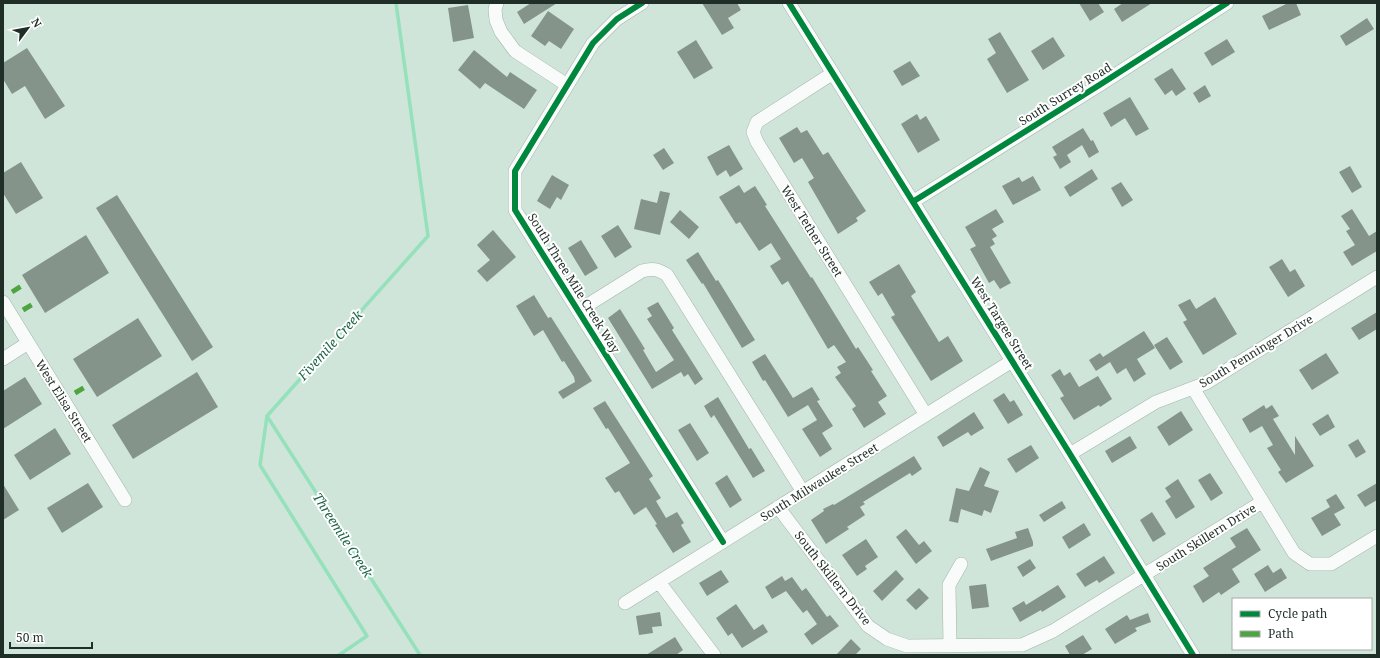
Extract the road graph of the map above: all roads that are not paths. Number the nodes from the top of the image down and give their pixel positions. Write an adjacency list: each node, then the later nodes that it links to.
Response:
1 (497, 3): 6 (street)
2 (642, 3): 6 (street, South Three Mile Creek Way)
3 (789, 3): 5 (street, West Targee Street)
4 (1227, 3): 7 (street, South Surrey Road)
5 (833, 73): 7 (street, West Targee Street); 15 (street, West Tether Street)
6 (567, 85): 10 (street, South Three Mile Creek Way)
7 (914, 201): 13 (street, West Targee Street)
8 (1377, 277): 14 (street, South Penninger Drive)
9 (3, 302): 11 (street, West Elisa Street)
10 (578, 311): 17 (street); 22 (street, South Three Mile Creek Way)
11 (28, 343): 12 (street); 18 (street, West Elisa Street)
12 (3, 359)
13 (1012, 361): 15 (street, South Milwaukee Street); 16 (street, West Targee Street)
14 (1193, 388): 16 (street, South Penninger Drive); 19 (street)
15 (926, 414): 17 (street, South Milwaukee Street)
16 (1070, 454): 24 (street, West Targee Street)
17 (803, 492): 20 (street, South Milwaukee Street)
18 (125, 500)
19 (1262, 502): 21 (street); 24 (street, South Skillern Drive)
20 (778, 507): 22 (street, South Milwaukee Street); 27 (street, South Skillern Drive)
21 (1377, 536)
22 (723, 542): 25 (street, South Milwaukee Street)
23 (961, 564): 27 (street)
24 (1145, 575): 28 (street, South Skillern Drive); 30 (street, West Targee Street)
25 (659, 582): 26 (street, South Milwaukee Street); 29 (street)
26 (625, 603)
27 (950, 646): 28 (street, South Skillern Drive)
28 (1025, 650)
29 (714, 655)
30 (1193, 655)

